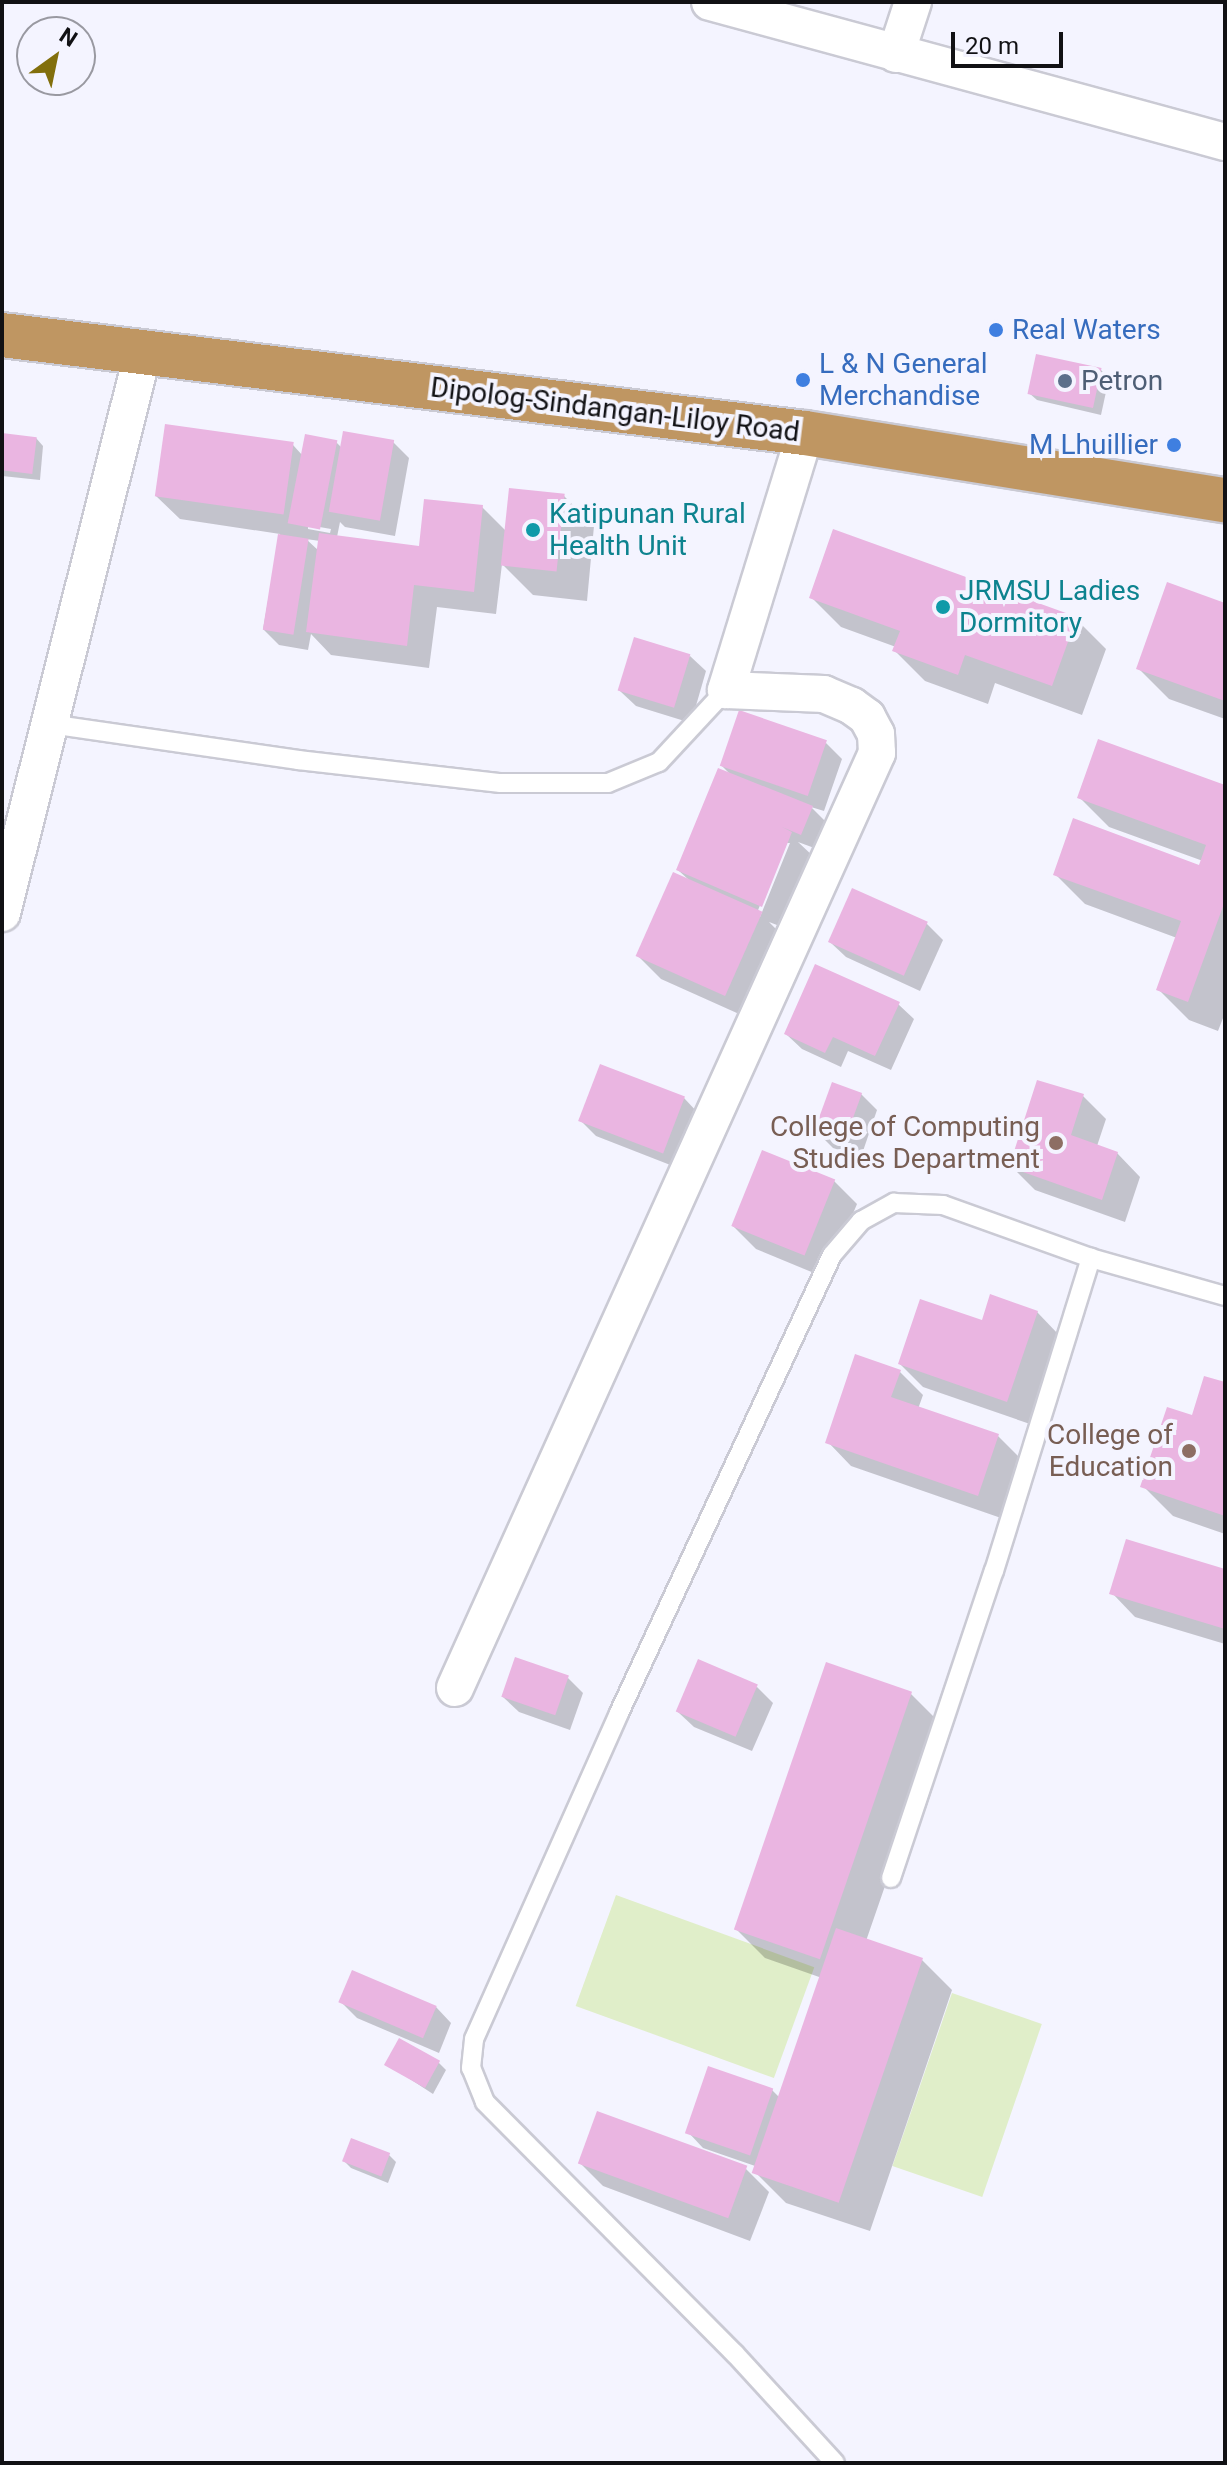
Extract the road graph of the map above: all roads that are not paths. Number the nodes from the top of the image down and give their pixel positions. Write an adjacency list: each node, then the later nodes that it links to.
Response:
1 (710, 2): 3 (street)
2 (913, 2): 3 (street)
3 (896, 54): 4 (street)
4 (1225, 142)
5 (2, 335): 6 (highway, Dipolog-Sindangan-Liloy Road)
6 (143, 352): 7 (highway, Dipolog-Sindangan-Liloy Road); 10 (street)
7 (805, 433): 8 (highway, Dipolog-Sindangan-Liloy Road); 9 (street)
8 (1225, 500)
9 (726, 690): 10 (lane); 14 (street)
10 (49, 724): 11 (street)
11 (2, 913)
12 (1091, 1258): 13 (lane); 15 (lane); 16 (lane)
13 (1225, 1296)
14 (455, 1688)
15 (891, 1878)
16 (835, 2463)

